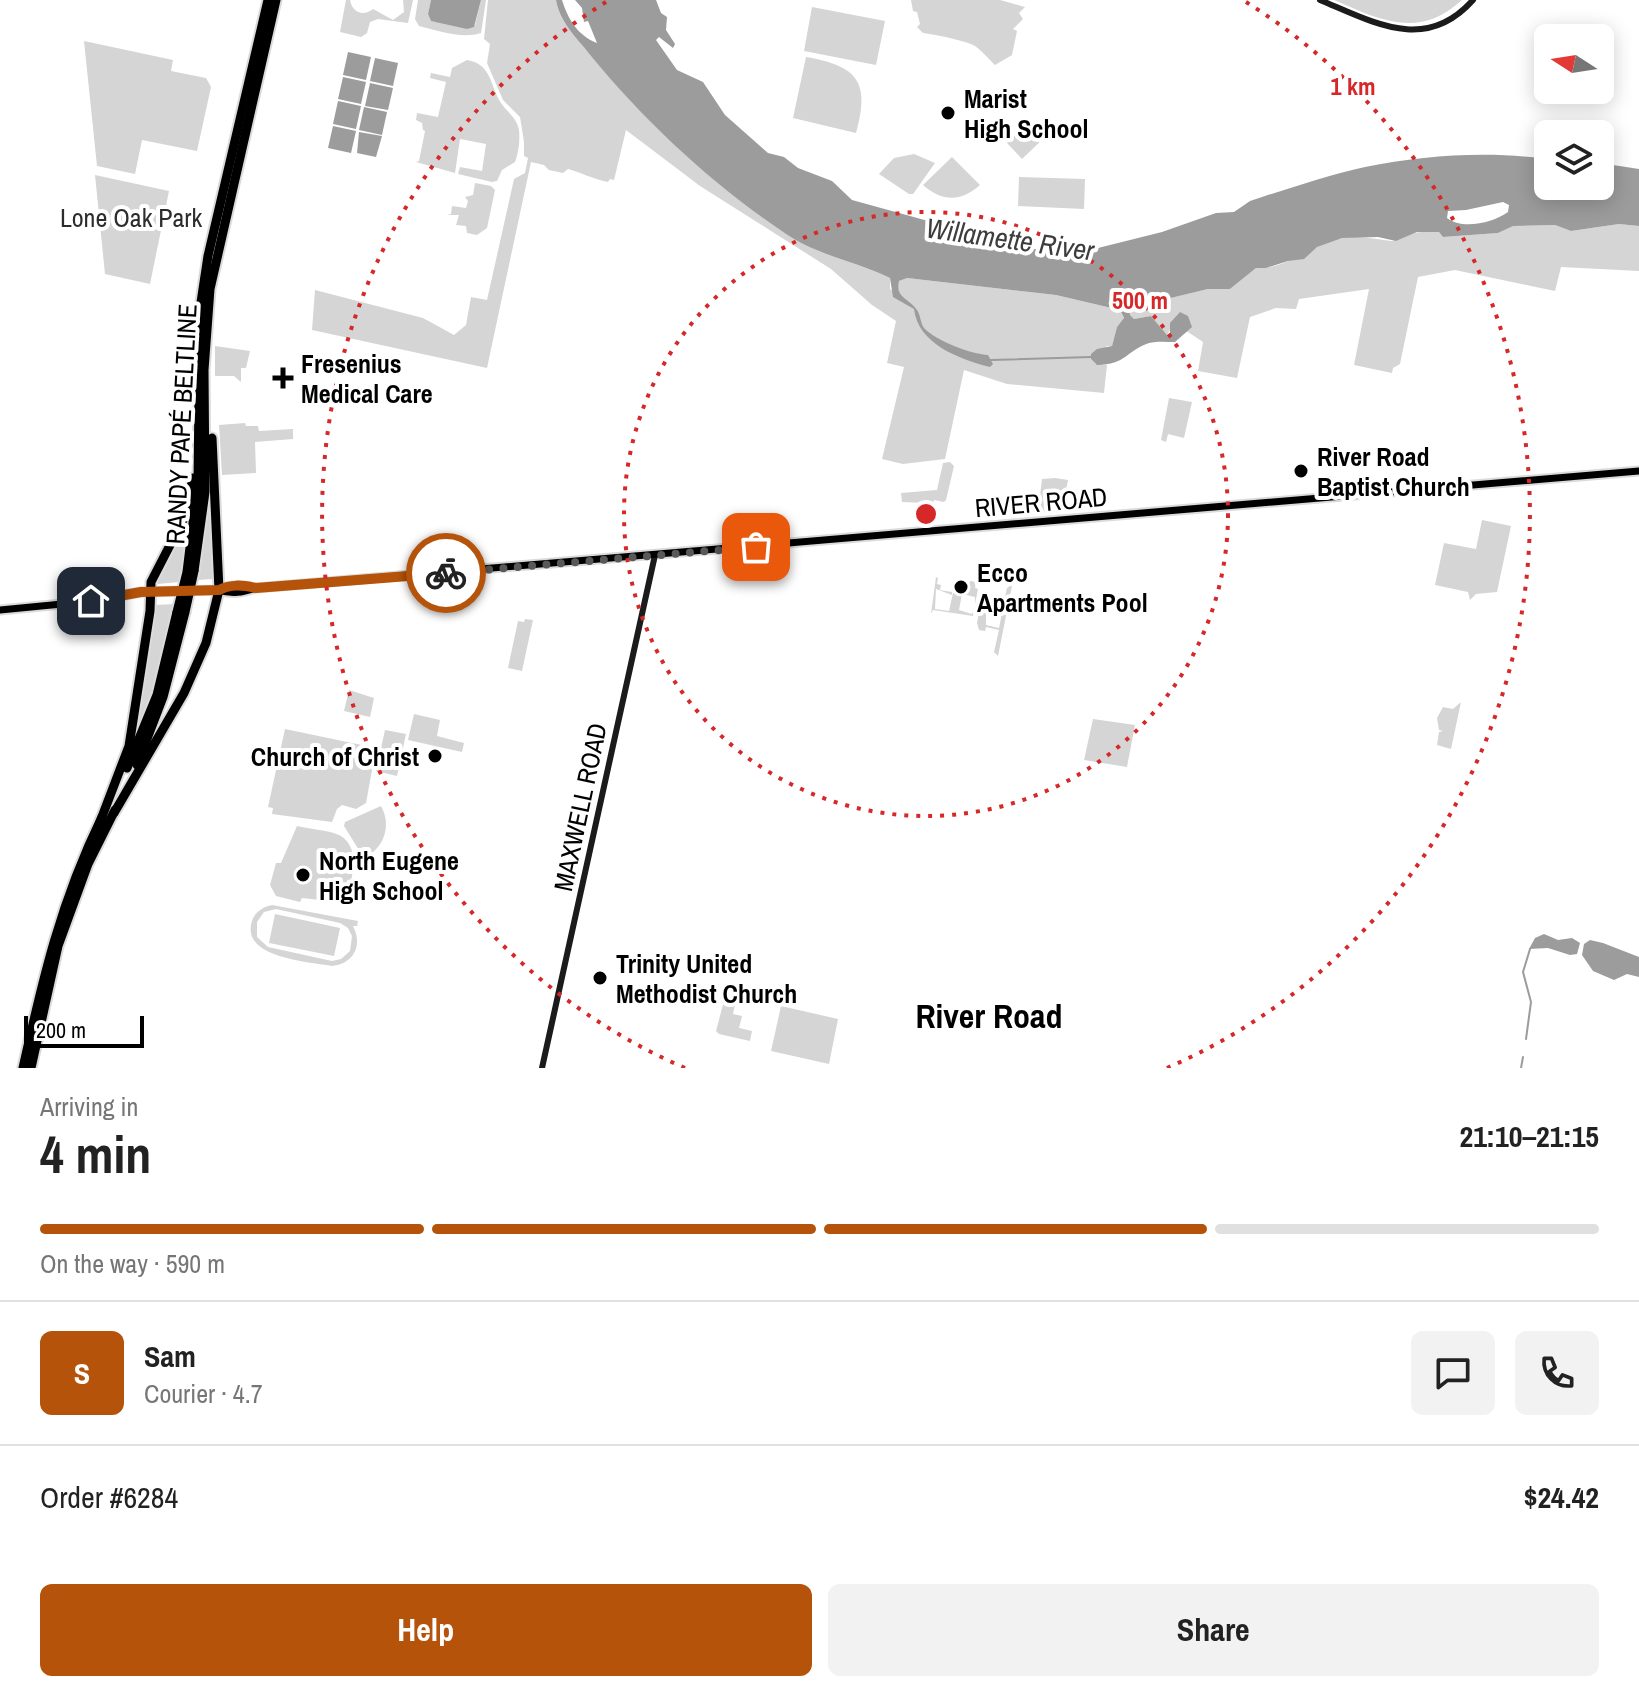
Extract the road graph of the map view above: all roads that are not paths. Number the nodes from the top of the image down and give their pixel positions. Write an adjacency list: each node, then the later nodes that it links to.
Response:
1 (268, 0): 5 (highway, RANDY PAPÉ BELTLINE)
2 (276, 0): 5 (highway, RANDY PAPÉ BELTLINE)
3 (1320, 0): 4 (main road)
4 (1473, 0)
5 (204, 309): 8 (highway); 9 (highway); 11 (highway, RANDY PAPÉ BELTLINE, bridge)
6 (1639, 471): 7 (main road, RIVER ROAD)
7 (655, 555): 8 (main road, RIVER ROAD); 16 (main road, MAXWELL ROAD)
8 (219, 590): 9 (main road, RIVER ROAD); 12 (highway)
9 (150, 594): 10 (main road, RIVER ROAD); 13 (highway)
10 (0, 610)
11 (181, 612): 12 (highway, RANDY PAPÉ BELTLINE); 13 (highway, RANDY PAPÉ BELTLINE)
12 (114, 813): 15 (highway, RANDY PAPÉ BELTLINE)
13 (100, 822): 14 (highway, RANDY PAPÉ BELTLINE)
14 (23, 1068)
15 (31, 1068)
16 (542, 1068)

